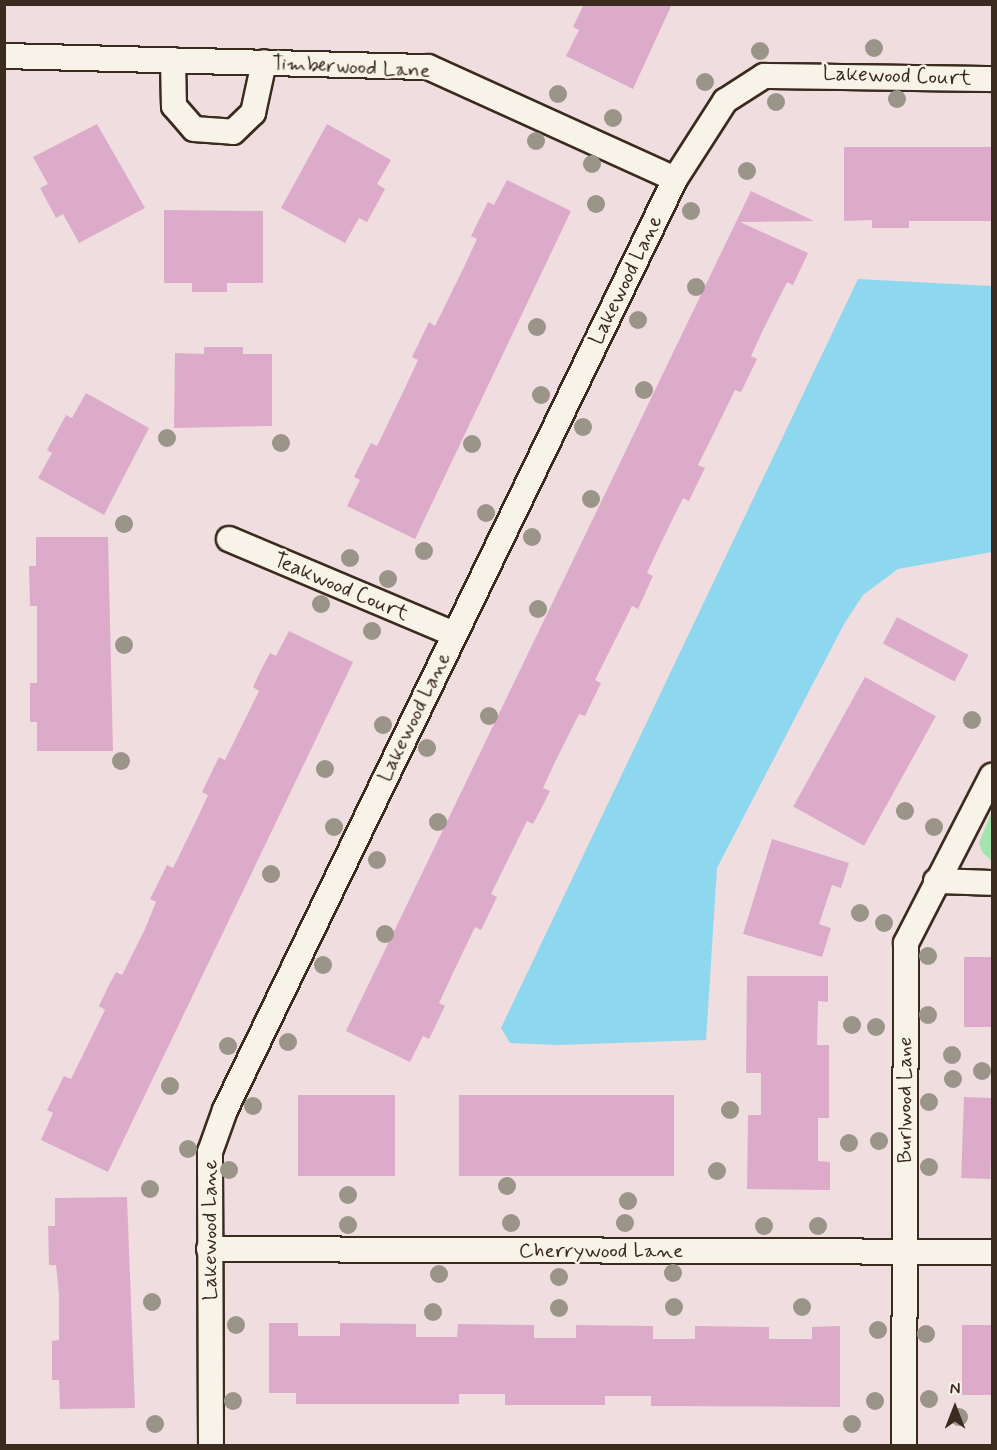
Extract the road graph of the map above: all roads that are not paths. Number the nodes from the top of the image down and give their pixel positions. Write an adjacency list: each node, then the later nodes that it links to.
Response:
1 (4, 56): 2 (street, Timberwood Lane)
2 (173, 60): 3 (street, Timberwood Lane); 3 (street)
3 (264, 62): 6 (street, Timberwood Lane)
4 (801, 74): 5 (street, Lakewood Court); 6 (street, Lakewood Lane)
5 (993, 79)
6 (675, 179): 8 (street, Lakewood Lane)
7 (229, 539): 8 (street, Teakwood Court)
8 (454, 634): 12 (street, Lakewood Lane)
9 (993, 776): 10 (street, Burlwood Lane)
10 (936, 881): 11 (street); 13 (street, Burlwood Lane)
11 (993, 883)
12 (209, 1249): 13 (street, Cherrywood Lane); 15 (street, Lakewood Lane)
13 (904, 1252): 14 (street, Cherrywood Lane); 16 (street, Burlwood Lane)
14 (993, 1252)
15 (211, 1446)
16 (904, 1446)

